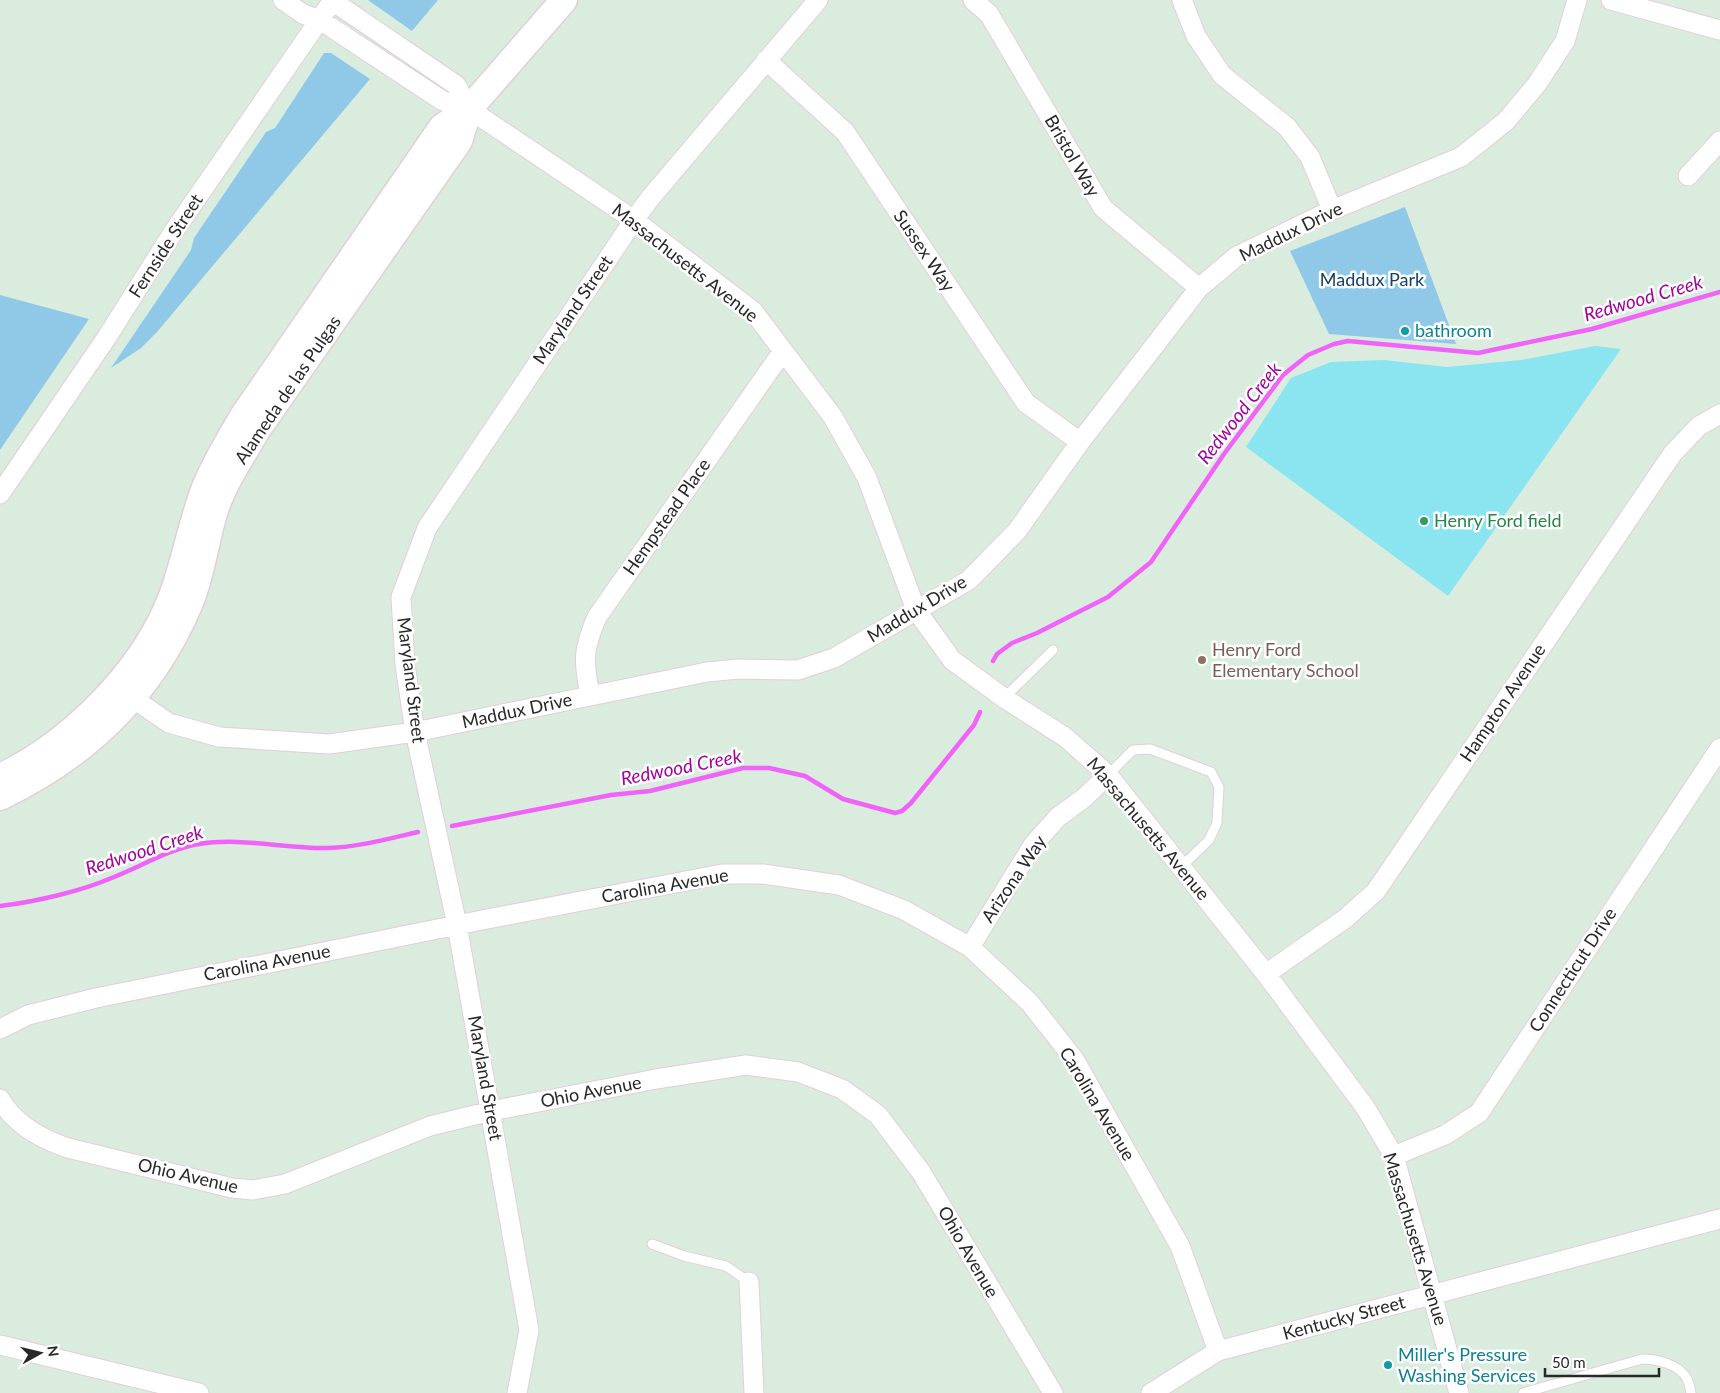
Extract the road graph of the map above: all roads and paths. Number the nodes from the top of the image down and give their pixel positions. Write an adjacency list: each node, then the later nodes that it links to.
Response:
1 (283, 0): 9 (street, Massachusetts Avenue)
2 (332, 0): 9 (street, Fernside Street); 12 (street, Massachusetts Avenue)
3 (564, 0): 12 (main road, Alameda de las Pulgas)
4 (818, 0): 11 (street, Maryland Street)
5 (973, 0): 17 (street, Bristol Way)
6 (1182, 0): 15 (street)
7 (1577, 0): 15 (street, Maddux Drive)
8 (1611, 0): 10 (street)
9 (320, 20): 12 (street, Massachusetts Avenue); 21 (street, Fernside Street)
10 (1720, 30)
11 (766, 60): 16 (street, Maryland Street); 20 (street, Sussex Way)
12 (469, 109): 16 (street, Massachusetts Avenue); 24 (main road, Alameda de las Pulgas)
13 (1720, 141): 14 (street)
14 (1688, 176)
15 (1332, 210): 17 (street, Maddux Drive)
16 (634, 220): 18 (street, Massachusetts Avenue); 27 (street, Maryland Street)
17 (1199, 288): 20 (street, Maddux Drive)
18 (783, 351): 22 (street, Massachusetts Avenue); 25 (street, Hempstead Place)
19 (1720, 414): 35 (street, Hampton Avenue)
20 (1080, 442): 22 (street, Maddux Drive)
21 (0, 494)
22 (916, 610): 25 (street, Maddux Drive); 26 (street, Massachusetts Avenue)
23 (1054, 650): 26 (lane)
24 (125, 693): 27 (street, Maddux Drive); 30 (main road, Alameda de las Pulgas); 31 (main road, Alameda de las Pulgas)
25 (590, 695): 27 (street, Maddux Drive)
26 (1004, 698): 29 (street, Massachusetts Avenue)
27 (416, 732): 33 (street, Maryland Street)
28 (1720, 748): 39 (street, Connecticut Drive)
29 (1108, 775): 32 (street, Massachusetts Avenue); 32 (lane); 34 (street, Arizona Way)
30 (0, 777)
31 (0, 797)
32 (1181, 867): 35 (street, Massachusetts Avenue)
33 (457, 924): 34 (street, Carolina Avenue); 36 (street, Carolina Avenue); 38 (street, Maryland Street)
34 (970, 947): 45 (street, Carolina Avenue)
35 (1266, 974): 39 (street, Massachusetts Avenue)
36 (0, 1029)
37 (0, 1099): 38 (street, Ohio Avenue)
38 (491, 1111): 47 (street, Maryland Street); 49 (street, Ohio Avenue)
39 (1394, 1156): 43 (street, Massachusetts Avenue)
40 (1720, 1219): 43 (street, Kentucky Street)
41 (652, 1244): 42 (lane)
42 (749, 1282): 48 (street)
43 (1432, 1294): 45 (street, Kentucky Street); 51 (street, Massachusetts Avenue)
44 (0, 1345): 46 (street)
45 (1218, 1351): 50 (street, Kentucky Street)
46 (199, 1393)
47 (517, 1393)
48 (754, 1393)
49 (1053, 1393)
50 (1150, 1393)
51 (1459, 1393)
52 (1523, 1393): 53 (lane)
53 (1691, 1393)

